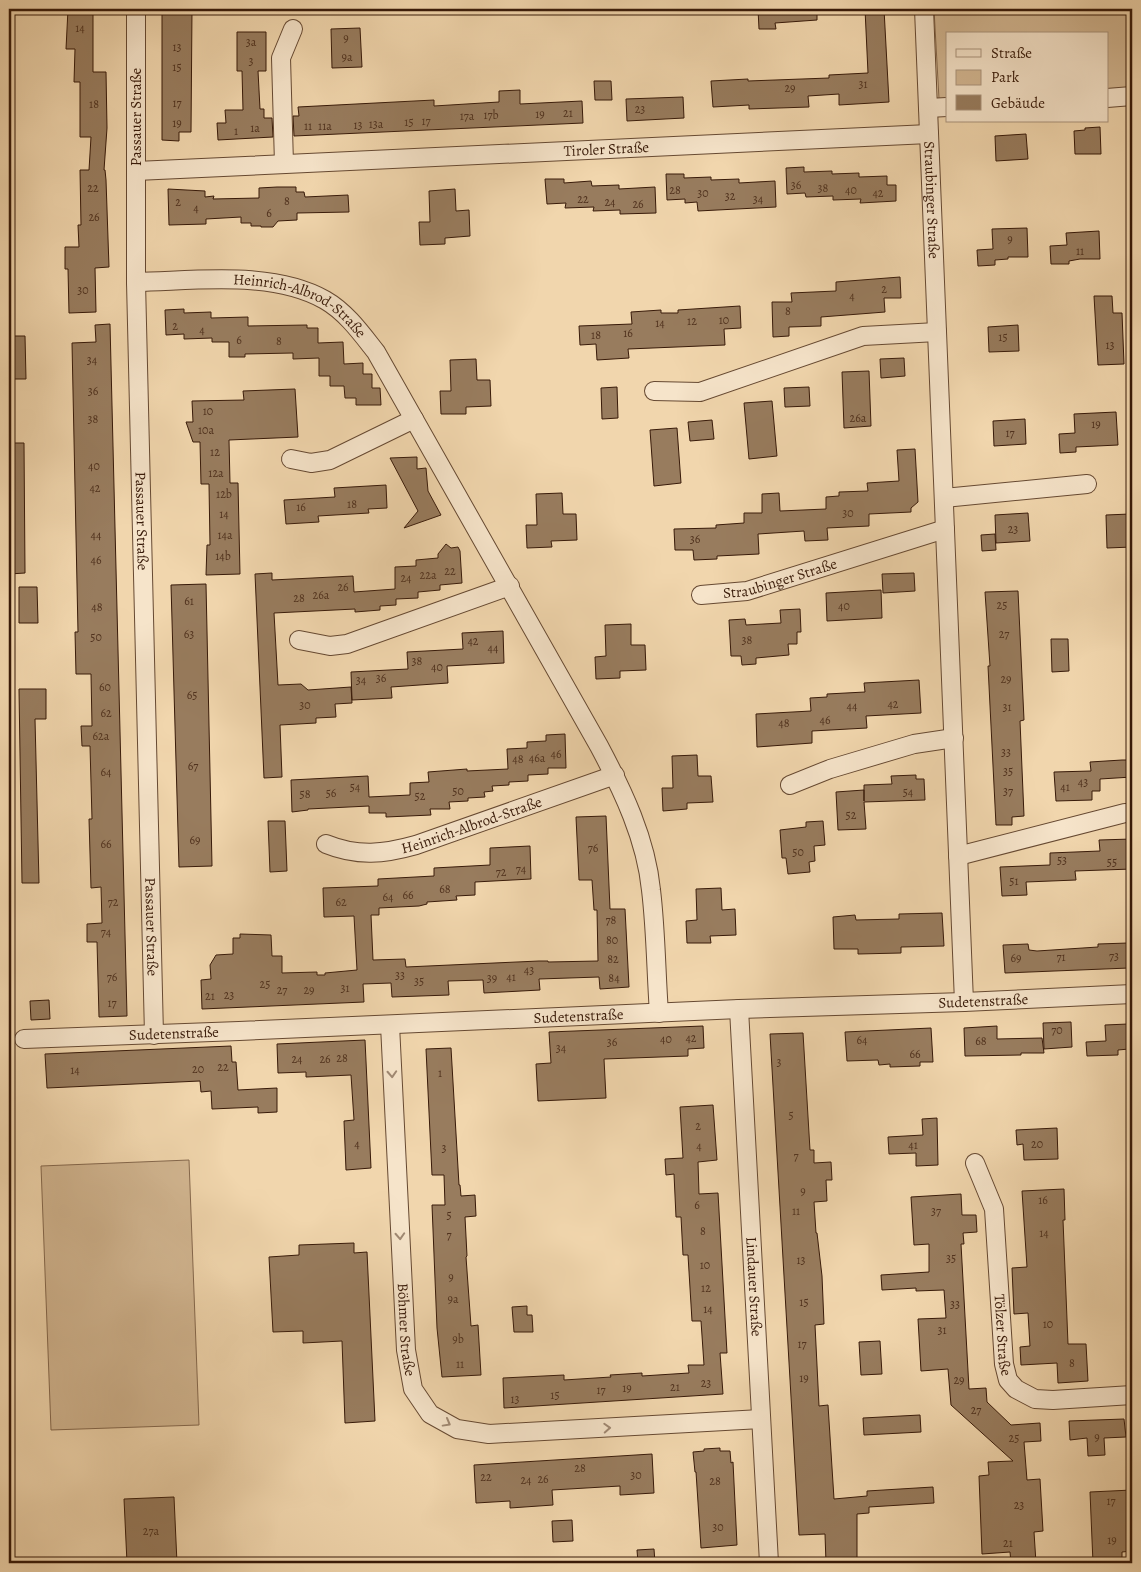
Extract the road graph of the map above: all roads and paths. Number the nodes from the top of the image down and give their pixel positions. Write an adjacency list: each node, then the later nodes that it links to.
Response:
1 (136, 9): 10 (street, Passauer Straße)
2 (924, 9): 7 (street, Straubinger Straße)
3 (293, 29): 9 (street)
4 (1132, 96): 5 (street)
5 (1108, 98)
6 (946, 107): 7 (street)
7 (928, 108): 8 (street, Straubinger Straße)
8 (929, 134): 9 (street, Tiroler Straße); 12 (street, Straubinger Straße)
9 (284, 164): 10 (street, Tiroler Straße)
10 (136, 171): 11 (street, Passauer Straße)
11 (136, 282): 14 (street, Heinrich-Albrod-Straße); 33 (street, Passauer Straße)
12 (937, 332): 13 (street); 17 (street, Straubinger Straße)
13 (654, 391)
14 (414, 419): 15 (street); 19 (street, Heinrich-Albrod-Straße)
15 (291, 459)
16 (1087, 484): 17 (street)
17 (944, 498): 18 (street, Straubinger Straße)
18 (945, 528): 20 (street, Straubinger Straße); 22 (street, Straubinger Straße)
19 (510, 586): 21 (street); 23 (street, Heinrich-Albrod-Straße)
20 (701, 595)
21 (299, 640)
22 (954, 738): 24 (street); 27 (street, Straubinger Straße)
23 (615, 775): 26 (street, Heinrich-Albrod-Straße); 31 (street, Heinrich-Albrod-Straße)
24 (790, 785)
25 (1125, 813): 27 (street)
26 (326, 844)
27 (958, 856): 29 (street, Straubinger Straße)
28 (1132, 994): 29 (street, Sudetenstraße)
29 (964, 1002): 30 (street, Sudetenstraße)
30 (739, 1009): 31 (street, Sudetenstraße); 37 (street, Lindauer Straße)
31 (659, 1013): 32 (street, Sudetenstraße)
32 (390, 1025): 33 (street, Sudetenstraße); 37 (street, Böhmer Straße, one-way to 37)
33 (154, 1035): 34 (street, Sudetenstraße)
34 (24, 1039)
35 (975, 1162): 36 (street, Tölzer Straße)
36 (1132, 1395)
37 (761, 1419): 38 (street, Lindauer Straße)
38 (769, 1563)

